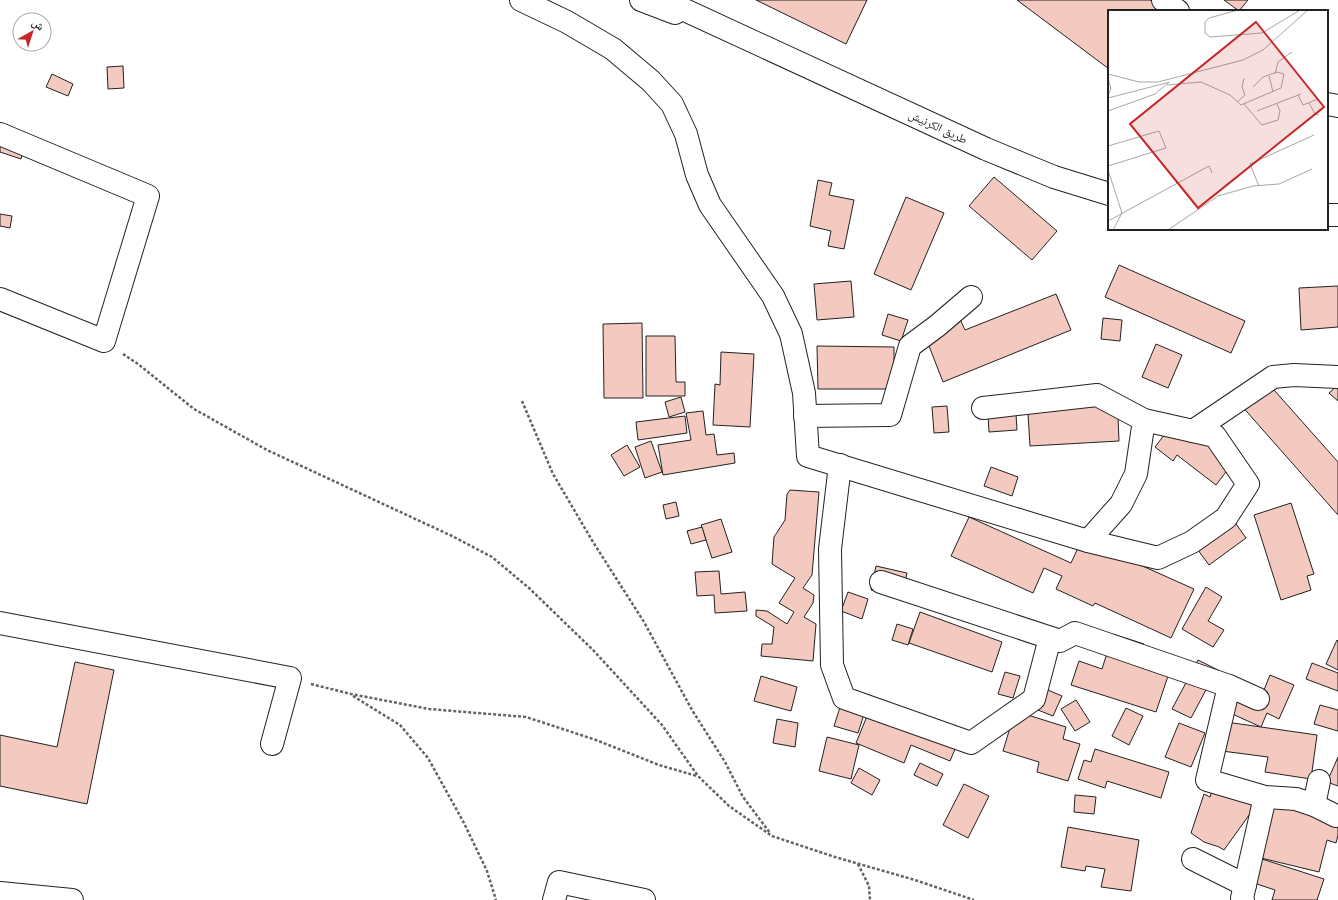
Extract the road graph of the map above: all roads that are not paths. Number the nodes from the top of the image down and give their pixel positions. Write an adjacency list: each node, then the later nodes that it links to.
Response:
1 (521, 0): 15 (street)
2 (641, 0): 6 (street, طريق الكرنيش)
3 (663, 0): 6 (street, طريق الكرنيش)
4 (1163, 0): 5 (street)
5 (1177, 10)
6 (771, 51): 10 (street, طريق الكرنيش)
7 (1328, 104): 8 (street)
8 (1338, 106)
9 (0, 134): 12 (street)
10 (1108, 194)
11 (971, 297): 15 (street)
12 (0, 299)
13 (1338, 377): 17 (street)
14 (982, 408): 16 (street)
15 (805, 416): 18 (street)
16 (1144, 420): 17 (street); 19 (street)
17 (1193, 431): 19 (street)
18 (840, 465): 19 (street); 22 (street)
19 (1088, 541)
20 (881, 582): 22 (street)
21 (0, 623): 25 (street)
22 (1050, 638): 23 (street)
23 (1229, 686): 24 (street); 27 (street)
24 (1258, 698)
25 (272, 744)
26 (1319, 780): 28 (street)
27 (1265, 797): 28 (street); 31 (street)
28 (1314, 805): 29 (street)
29 (1336, 816)
30 (1193, 859): 31 (street)
31 (1244, 892)
32 (0, 893): 33 (street)
33 (72, 900)
34 (554, 900): 35 (street)
35 (644, 900)

